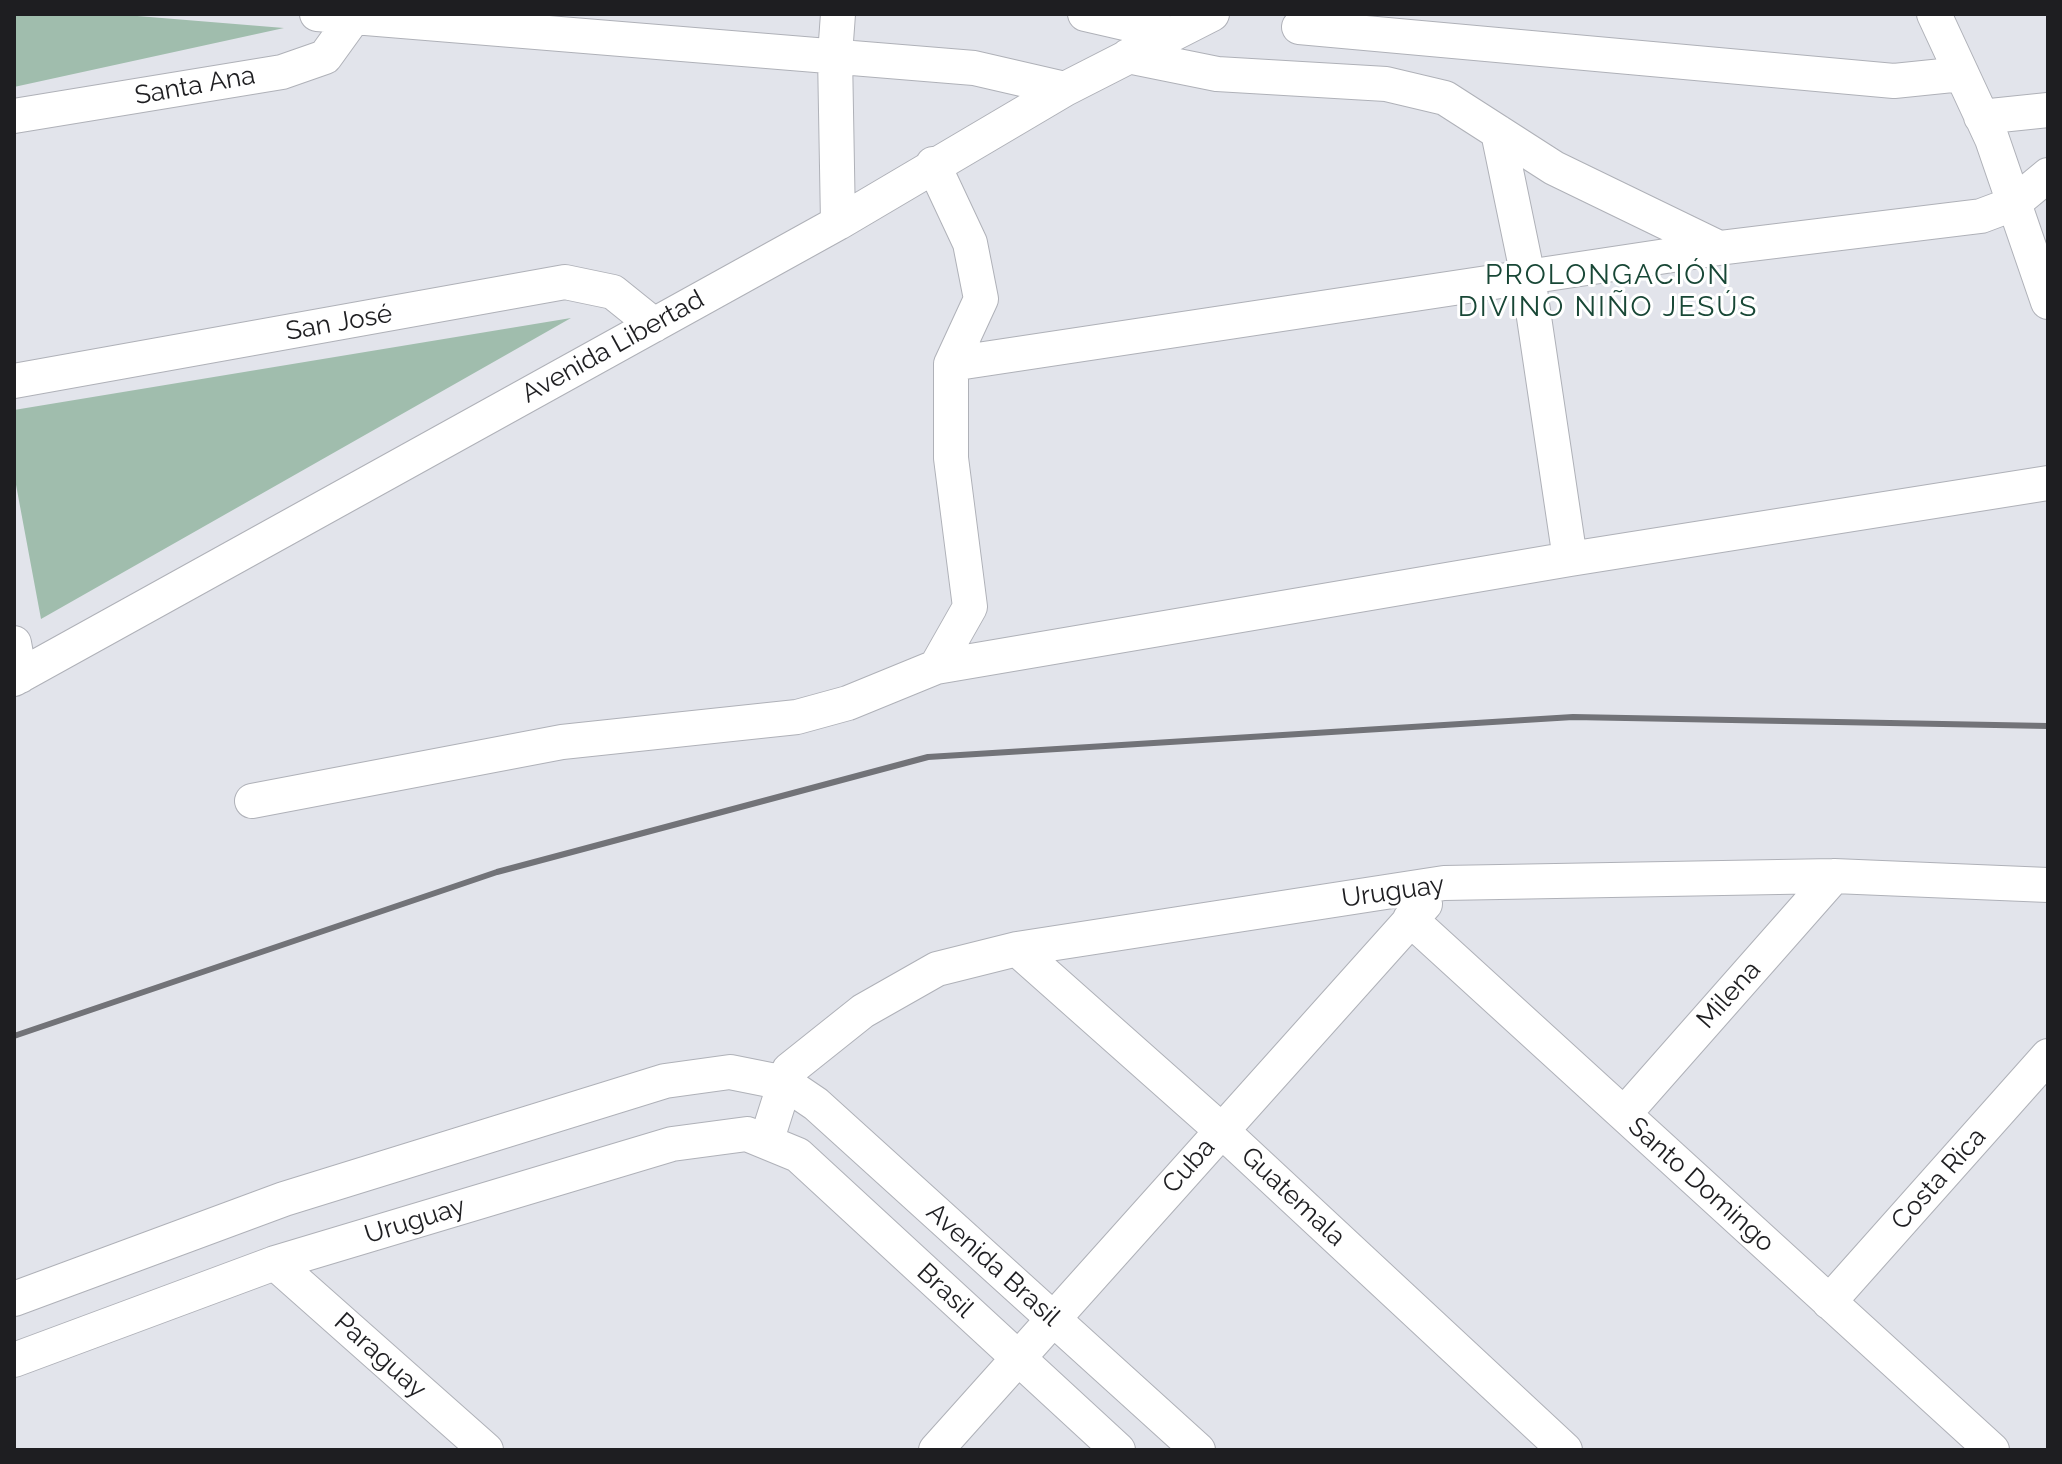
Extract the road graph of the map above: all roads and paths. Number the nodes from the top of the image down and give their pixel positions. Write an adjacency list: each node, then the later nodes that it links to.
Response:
1 (317, 14): 6 (street)
2 (838, 14): 9 (street)
3 (1085, 14): 8 (street)
4 (1212, 14): 8 (street, Avenida Libertad)
5 (1934, 14): 11 (street)
6 (355, 16): 9 (street); 15 (street, Santa Ana)
7 (1292, 20): 11 (street); 12 (street)
8 (1172, 34): 10 (street, Avenida Libertad)
9 (835, 55): 13 (street); 21 (street)
10 (1128, 56): 12 (street); 13 (street, Avenida Libertad)
11 (1962, 74): 16 (street)
12 (1386, 84): 17 (street)
13 (1065, 89): 18 (street, Avenida Libertad)
14 (2048, 110): 16 (street)
15 (14, 116)
16 (1981, 117): 20 (street)
17 (1498, 132): 22 (street); 23 (street)
18 (933, 164): 21 (street, Avenida Libertad); 26 (street)
19 (2048, 175): 20 (street)
20 (2013, 204): 22 (street); 24 (street)
21 (838, 223): 25 (street, Avenida Libertad)
22 (1719, 248): 23 (street)
23 (1528, 277): 26 (street); 29 (street)
24 (2048, 302)
25 (654, 325): 27 (street, San José); 30 (street, Avenida Libertad)
26 (951, 364): 31 (street)
27 (14, 381)
28 (2048, 483): 29 (street)
29 (1570, 559): 31 (street)
30 (16, 666)
31 (936, 667): 32 (street)
32 (252, 801)
33 (1834, 876): 34 (street, Uruguay); 35 (street, Uruguay); 40 (street, Milena)
34 (1444, 883): 36 (street, Cuba); 37 (street, Uruguay)
35 (2048, 885)
36 (1410, 919): 40 (street, Santo Domingo); 41 (street, Cuba)
37 (1017, 949): 39 (street, Uruguay); 41 (street, Guatemala)
38 (2048, 1056): 45 (street, Costa Rica)
39 (785, 1083): 42 (street, Uruguay); 44 (street); 46 (street, Avenida Brasil)
40 (1624, 1114): 45 (street, Santo Domingo)
41 (1221, 1130): 46 (street, Cuba); 53 (street, Guatemala)
42 (767, 1139): 43 (street, Uruguay); 47 (street, Brasil)
43 (275, 1263): 48 (street, Uruguay); 49 (street, Paraguay)
44 (14, 1299)
45 (1829, 1302): 54 (street, Santo Domingo)
46 (1053, 1319): 47 (street, Cuba); 52 (street, Avenida Brasil)
47 (1018, 1359): 50 (street, Cuba); 51 (street, Brasil)
48 (14, 1360)
49 (486, 1450)
50 (936, 1450)
51 (1118, 1450)
52 (1198, 1450)
53 (1565, 1450)
54 (1992, 1450)

